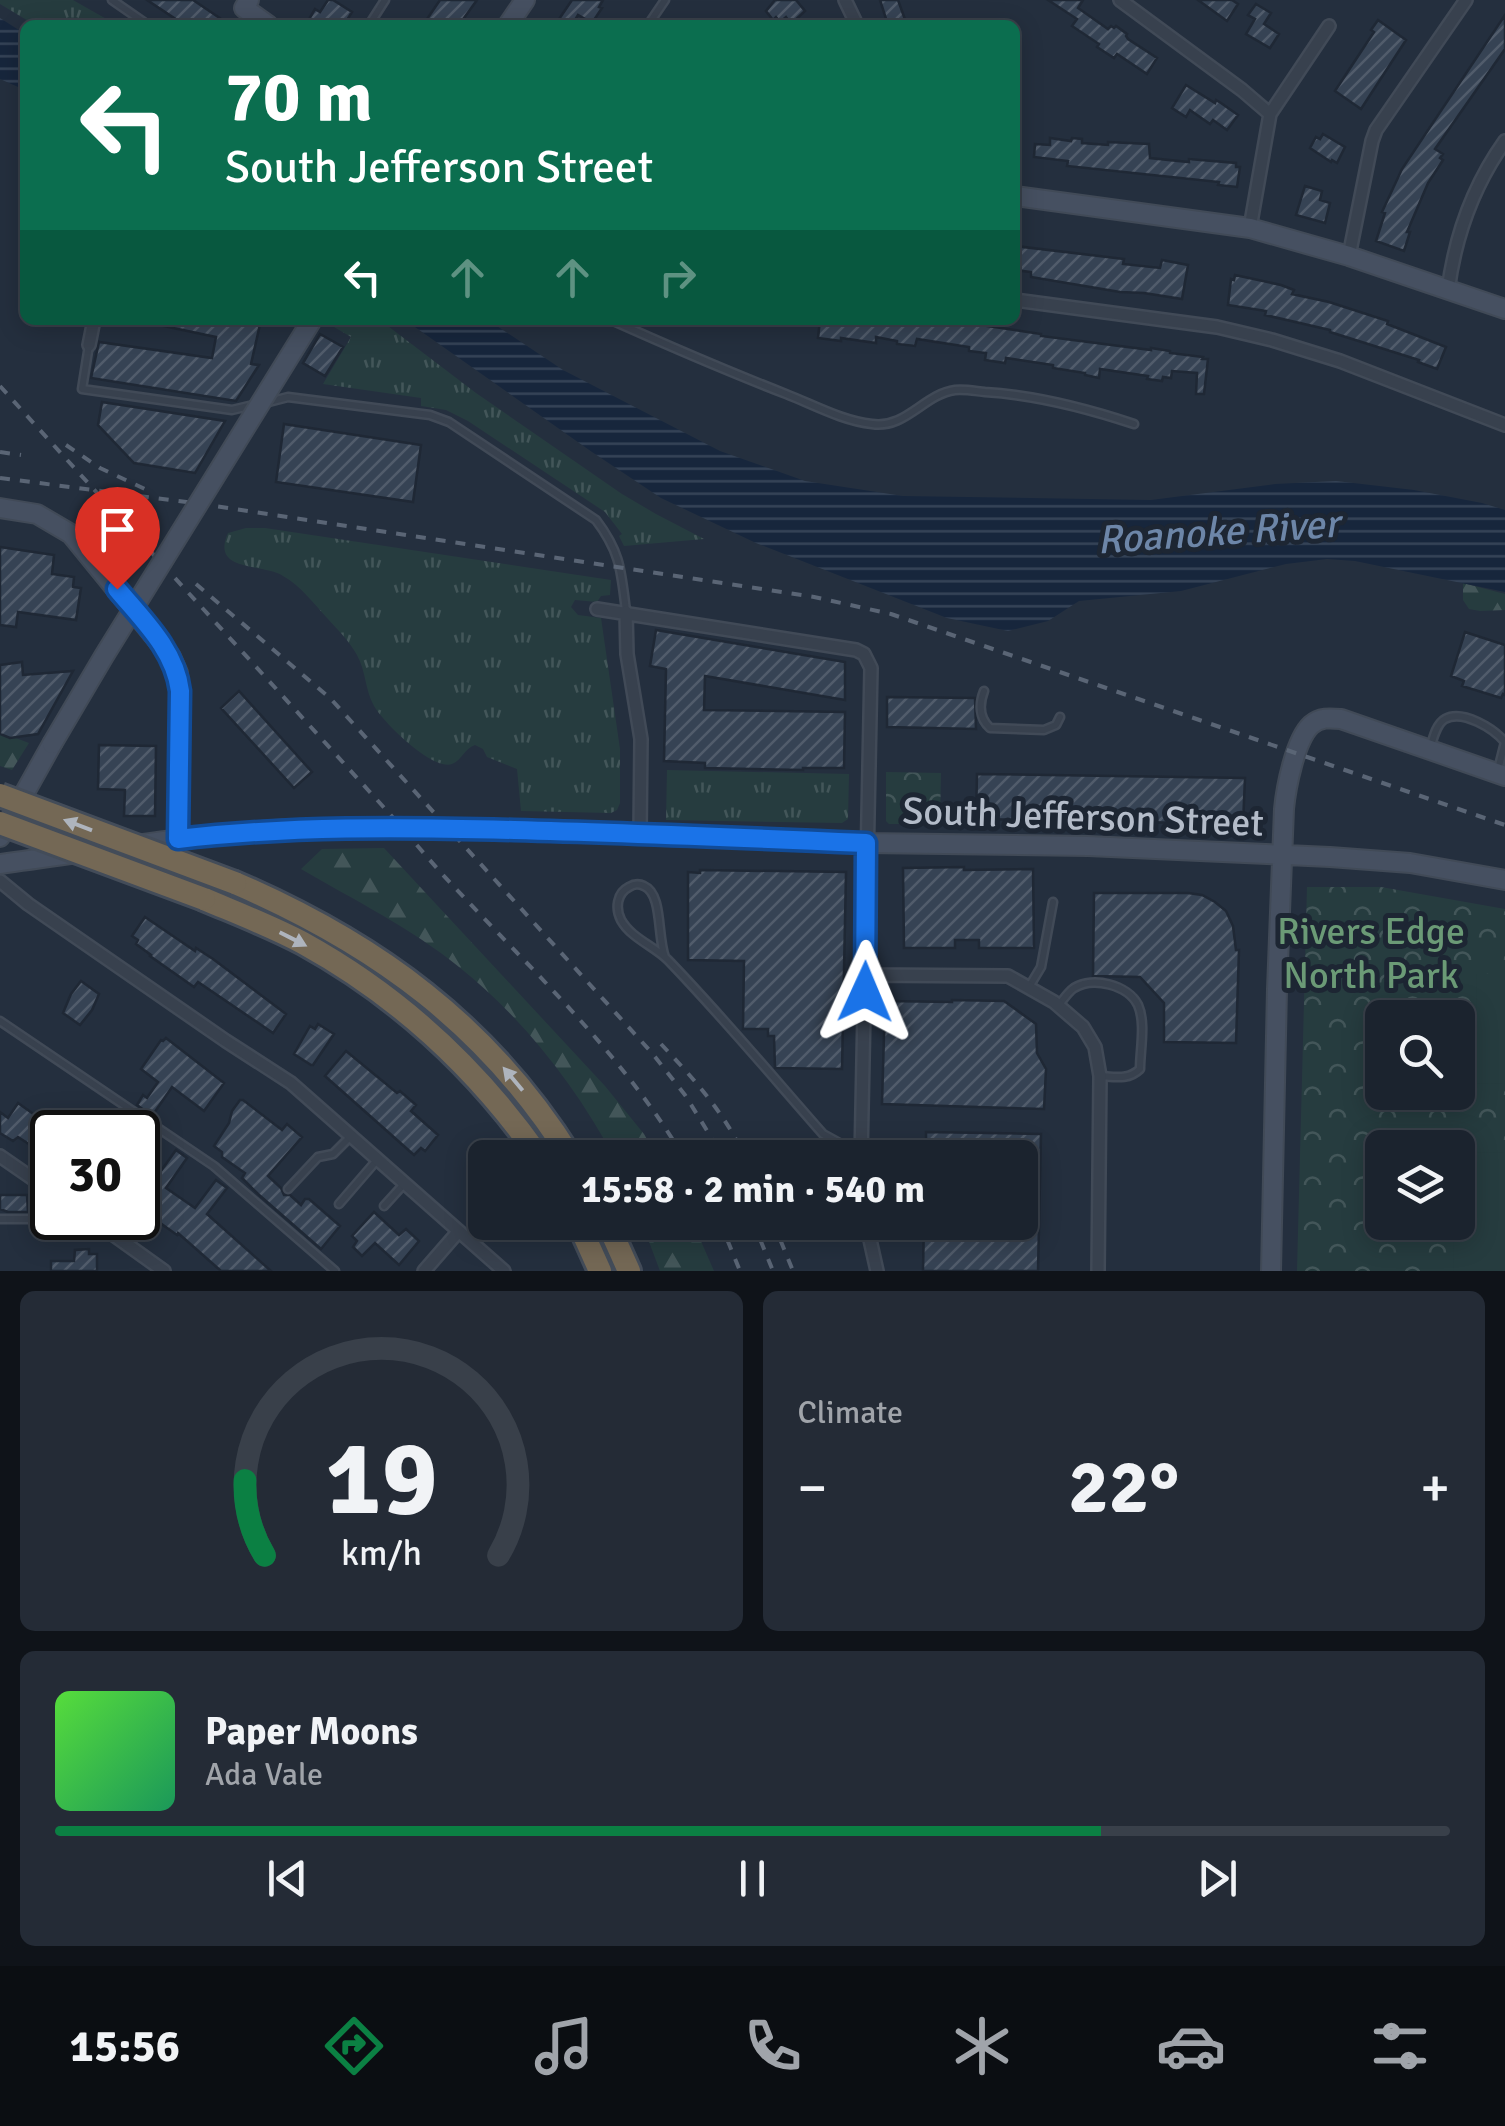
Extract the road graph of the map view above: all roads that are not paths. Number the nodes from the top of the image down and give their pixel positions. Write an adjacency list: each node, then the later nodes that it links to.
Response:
1 (112, 0): 5 (lane)
2 (1120, 0): 8 (street)
3 (1466, 0): 12 (street)
4 (241, 3): 6 (main road)
5 (141, 20)
6 (262, 20)
7 (1329, 26): 8 (street)
8 (1270, 114): 11 (street)
9 (1505, 141): 13 (street)
10 (1020, 197): 11 (main road)
11 (1250, 228): 12 (main road)
12 (1349, 256): 13 (main road)
13 (1448, 291): 15 (main road)
14 (1020, 301): 21 (street)
15 (1505, 309)
16 (93, 325): 19 (street)
17 (309, 325): 33 (main road, bridge)
18 (622, 325): 20 (lane)
19 (89, 346): 24 (lane)
20 (1134, 424)
21 (1505, 424)
22 (0, 508): 34 (main road)
23 (597, 609): 24 (street)
24 (626, 612): 32 (street); 35 (street)
25 (984, 691): 26 (lane)
26 (1060, 718)
27 (1505, 742): 28 (lane); 29 (lane)
28 (1430, 750): 29 (main road); 36 (main road)
29 (1501, 774)
30 (0, 796): 49 (highway, one-way to 30, bridge)
31 (0, 823): 48 (highway, one-way to 48, bridge)
32 (640, 834): 34 (main road, South Jefferson Street, bridge); 35 (main road, South Jefferson Street)
33 (0, 837)
34 (178, 839): 37 (main road, South Jefferson Street)
35 (866, 843): 36 (main road, South Jefferson Street); 42 (street)
36 (1281, 855): 38 (main road, South Jefferson Street); 74 (main road)
37 (0, 864)
38 (1505, 880)
39 (0, 881): 47 (street)
40 (1053, 902): 43 (lane)
41 (665, 956): 41 (lane); 50 (lane)
42 (865, 974): 43 (street); 51 (street)
43 (1028, 988): 44 (street)
44 (1058, 1006): 46 (street); 46 (lane)
45 (0, 1021): 67 (lane)
46 (1100, 1076): 73 (street)
47 (350, 1136): 53 (street); 56 (lane)
48 (527, 1140)
49 (559, 1140)
50 (834, 1140)
51 (861, 1140)
52 (0, 1156): 54 (street)
53 (377, 1160): 55 (street); 57 (lane)
54 (30, 1177)
55 (404, 1184): 58 (lane); 61 (street)
56 (288, 1189)
57 (339, 1204)
58 (384, 1206)
59 (30, 1219): 60 (lane)
60 (0, 1220)
61 (458, 1232): 68 (street); 69 (street)
62 (121, 1240): 66 (street)
63 (586, 1240): 70 (highway)
64 (616, 1240): 71 (highway)
65 (870, 1240): 72 (street)
66 (164, 1271)
67 (335, 1271)
68 (424, 1271)
69 (504, 1271)
70 (600, 1271)
71 (629, 1271)
72 (876, 1271)
73 (1098, 1271)
74 (1271, 1271)

